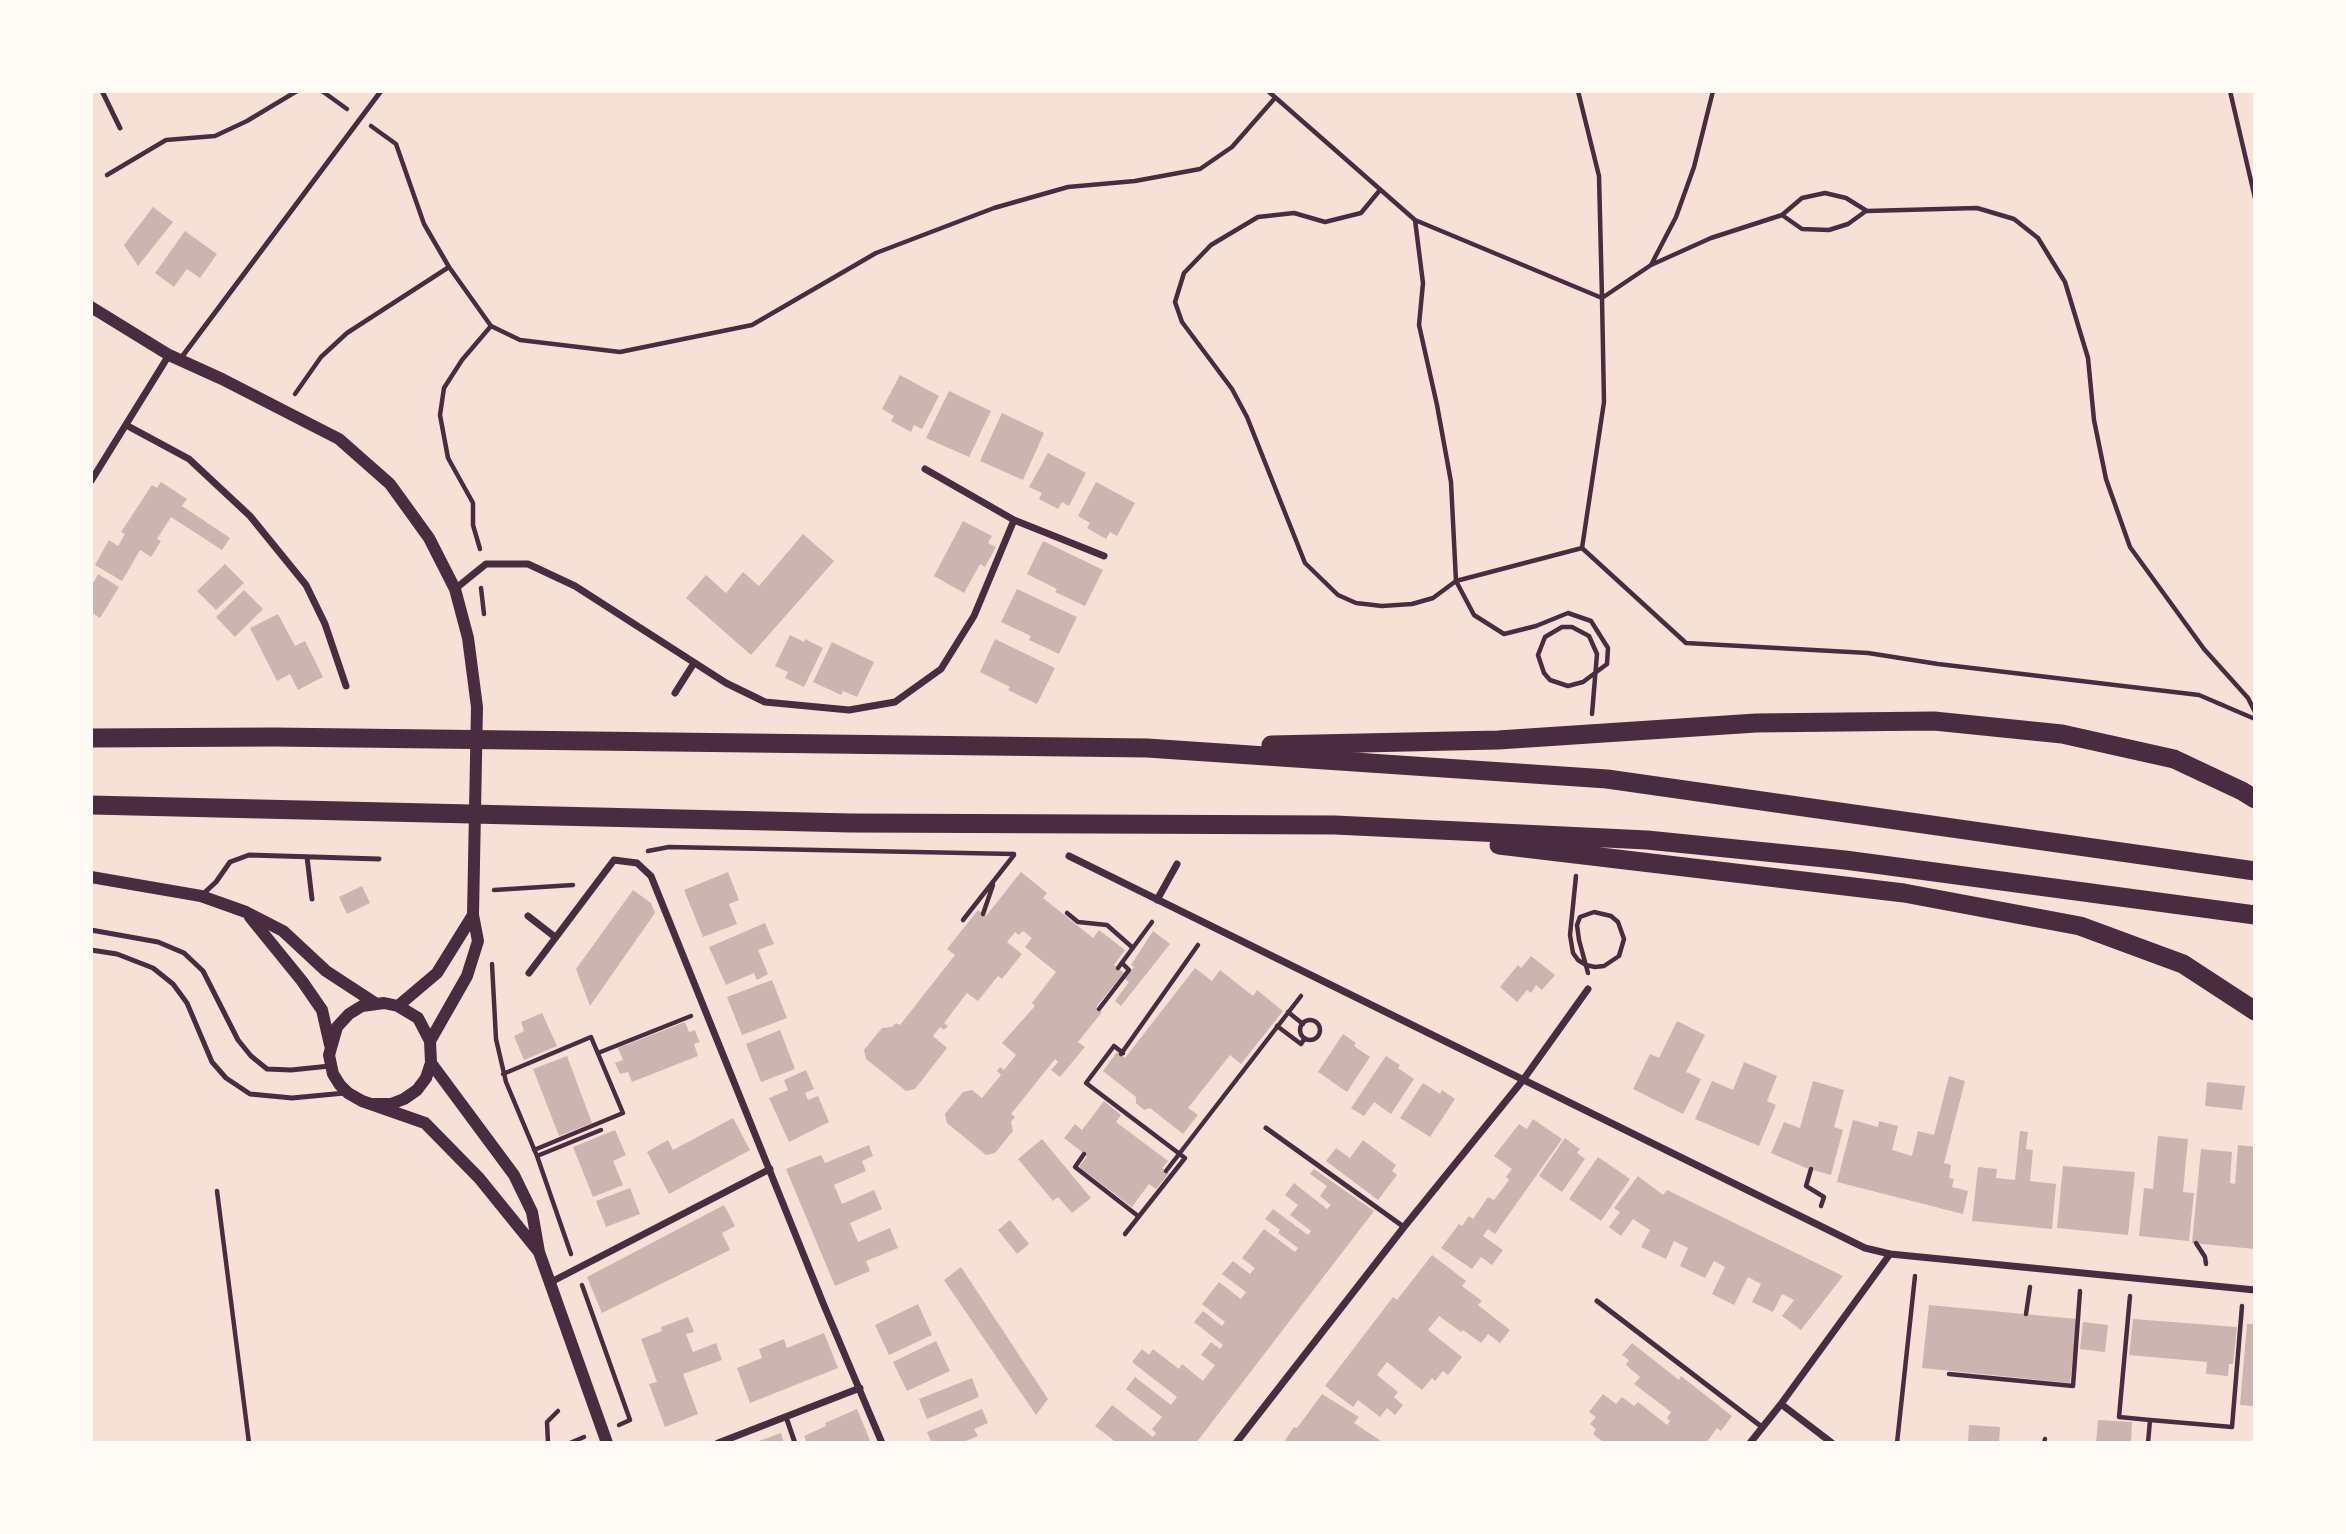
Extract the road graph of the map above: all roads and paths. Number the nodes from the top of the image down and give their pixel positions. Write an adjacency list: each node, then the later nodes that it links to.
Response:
1 (102, 91): 11 (lane)
2 (297, 91): 12 (path)
3 (322, 91): 10 (path)
4 (381, 91): 10 (lane)
5 (1268, 91): 9 (path)
6 (1578, 91): 20 (path)
7 (1713, 91): 18 (path)
8 (2230, 91): 14 (path)
9 (1275, 98): 13 (path); 22 (path)
10 (360, 118): 19 (path); 23 (lane)
11 (120, 128)
12 (107, 175)
13 (1380, 190): 17 (path); 32 (path)
14 (2255, 198)
15 (1867, 211): 16 (path); 16 (path); 38 (path)
16 (1782, 215): 18 (path)
17 (1415, 220): 20 (path); 32 (path)
18 (1651, 265): 20 (path)
19 (449, 267): 22 (path); 24 (path)
20 (1602, 298): 29 (path)
21 (91, 307): 23 (street)
22 (491, 326): 31 (path)
23 (174, 358): 24 (street); 25 (street)
24 (286, 412): 33 (street)
25 (126, 425): 27 (street); 36 (street)
26 (925, 469): 28 (street)
27 (91, 481)
28 (1014, 520): 30 (street); 34 (street)
29 (1582, 548): 32 (path); 39 (path)
30 (1104, 556)
31 (486, 564): 33 (street); 34 (street)
32 (1457, 581): 35 (path)
33 (455, 589): 63 (street)
34 (694, 663): 37 (street)
35 (1583, 682)
36 (346, 686)
37 (675, 693)
38 (2255, 712)
39 (2255, 719)
40 (91, 738): 41 (highway)
41 (1147, 748): 42 (highway); 50 (highway)
42 (2255, 799)
43 (91, 804): 44 (highway)
44 (1335, 825): 65 (highway); 81 (highway)
45 (639, 848): 53 (path)
46 (1069, 856): 58 (street)
47 (307, 857): 48 (lane); 56 (lane); 57 (lane)
48 (379, 859)
49 (1177, 864): 58 (street)
50 (2255, 871)
51 (91, 877): 56 (street)
52 (495, 878): 55 (path)
53 (995, 878): 62 (path); 67 (path)
54 (572, 886): 55 (path)
55 (494, 890): 59 (path)
56 (201, 896): 60 (street)
57 (312, 899)
58 (1157, 900): 93 (street)
59 (494, 901)
60 (246, 912): 78 (street); 88 (street)
61 (1067, 913): 72 (path)
62 (983, 914)
63 (473, 915): 79 (street); 87 (street)
64 (1586, 915): 76 (path)
65 (2255, 915)
66 (527, 916): 70 (street)
67 (963, 920)
68 (1152, 922): 72 (path)
69 (91, 930): 91 (lane)
70 (555, 937): 75 (street); 103 (street)
71 (1198, 945): 99 (path)
72 (1133, 948): 80 (path)
73 (91, 950): 94 (lane)
74 (492, 960): 92 (path)
75 (529, 973)
76 (1588, 989): 93 (street)
77 (1301, 996): 82 (path)
78 (375, 1003): 79 (street); 88 (street)
79 (398, 1006): 87 (street)
80 (1099, 1009)
81 (2255, 1011)
82 (1288, 1012): 84 (path); 85 (path)
83 (696, 1014): 89 (path)
84 (1303, 1024): 86 (path); 86 (path)
85 (1278, 1026): 86 (path); 99 (path)
86 (1305, 1038)
87 (430, 1041): 90 (street)
88 (330, 1045): 91 (street)
89 (597, 1053): 92 (path); 98 (path)
90 (431, 1063): 95 (street); 111 (street)
91 (331, 1066): 94 (street)
92 (503, 1073): 98 (path)
93 (1523, 1080): 108 (street); 112 (street)
94 (348, 1093): 95 (street)
95 (374, 1104): 111 (street)
96 (1266, 1128): 108 (lane)
97 (601, 1130): 101 (path)
98 (534, 1150): 101 (path)
99 (1180, 1153): 104 (path); 107 (path)
100 (1084, 1154): 107 (path)
101 (537, 1156): 114 (path)
102 (1811, 1169): 106 (path)
103 (770, 1170): 114 (street); 125 (street)
104 (1166, 1171)
105 (217, 1191): 132 (path)
106 (1821, 1206)
107 (1139, 1216): 109 (path)
108 (1404, 1227): 138 (street)
109 (1125, 1234)
110 (2196, 1243): 113 (path)
111 (539, 1252): 116 (street)
112 (1890, 1254): 118 (street); 126 (street)
113 (2206, 1264)
114 (577, 1270): 116 (street); 129 (path)
115 (1915, 1276): 141 (path)
116 (551, 1282): 134 (street)
117 (2030, 1287): 123 (path)
118 (2255, 1290)
119 (2080, 1291): 124 (path)
120 (2130, 1296): 130 (path)
121 (1597, 1301): 131 (lane)
122 (2242, 1305): 130 (path)
123 (2026, 1314)
124 (1949, 1374)
125 (860, 1388): 128 (street); 137 (street)
126 (1781, 1404): 131 (street); 140 (street)
127 (558, 1411): 133 (path)
128 (786, 1417): 135 (street); 136 (lane)
129 (630, 1420)
130 (2150, 1420): 142 (path)
131 (1762, 1427): 139 (street)
132 (249, 1443)
133 (548, 1443)
134 (607, 1443)
135 (719, 1443)
136 (795, 1443)
137 (882, 1443)
138 (1236, 1443)
139 (1750, 1443)
140 (1832, 1443)
141 (1897, 1443)
142 (2148, 1443)

